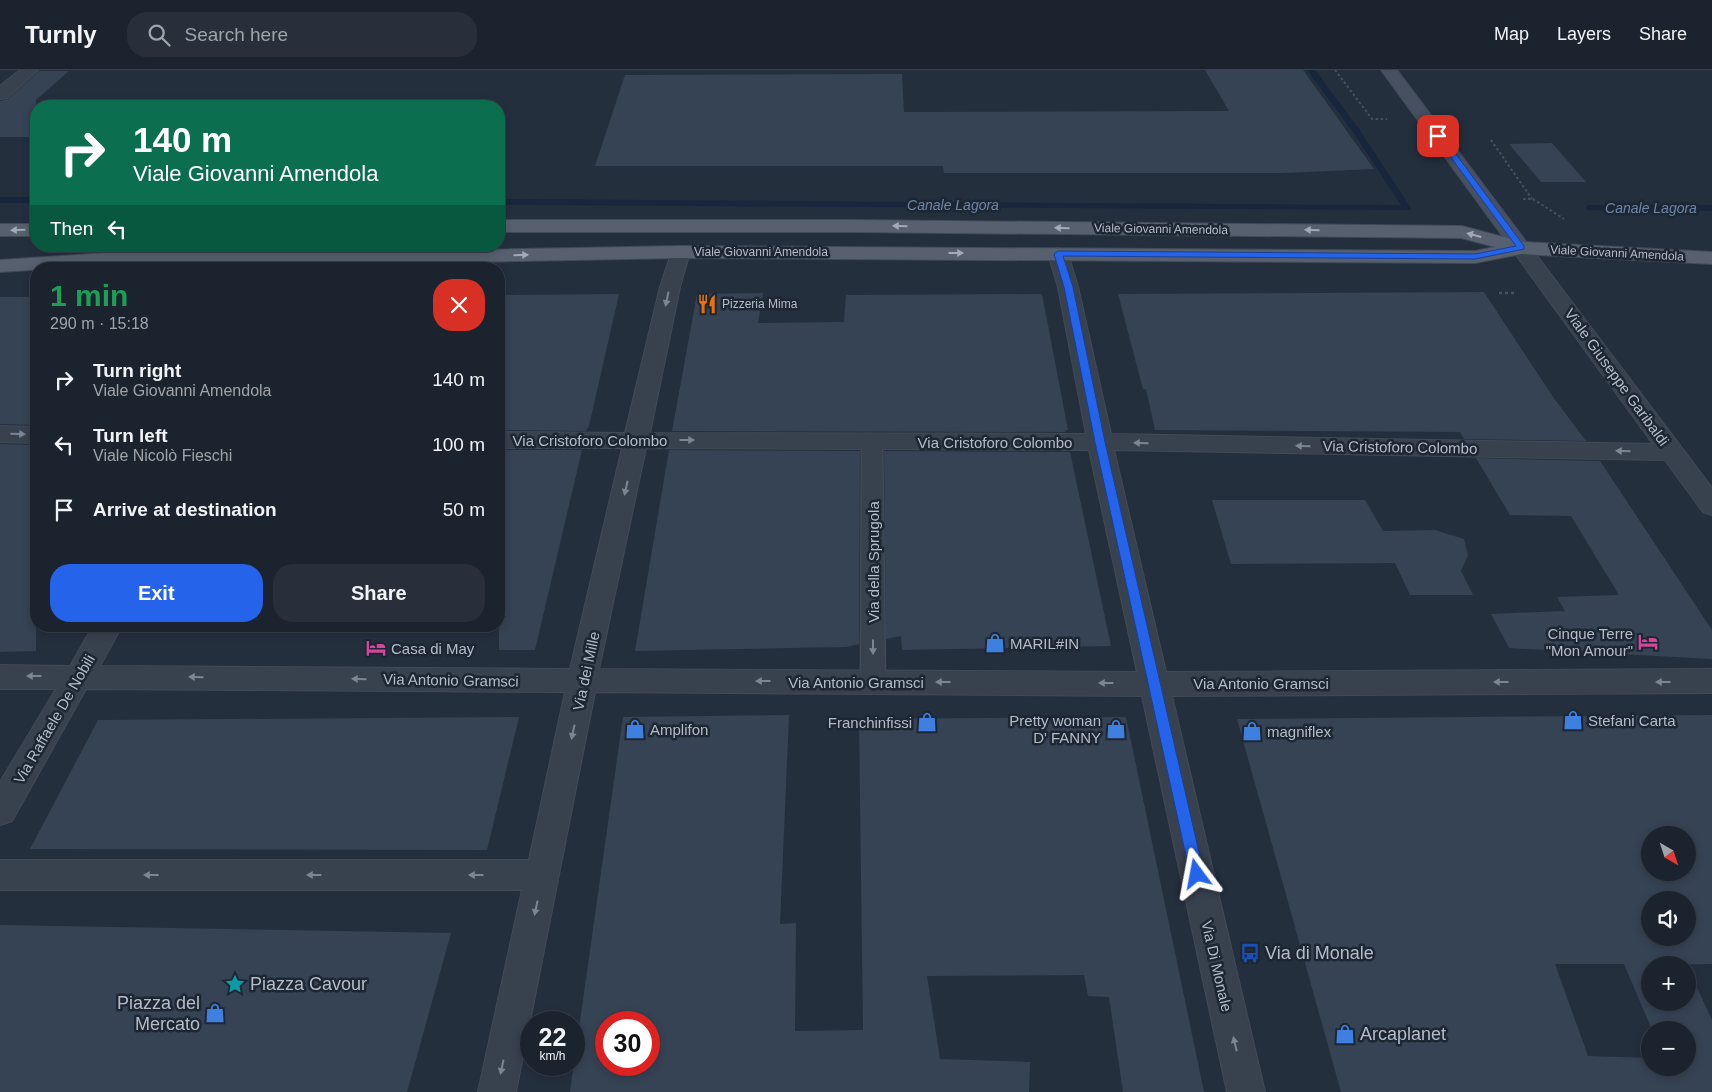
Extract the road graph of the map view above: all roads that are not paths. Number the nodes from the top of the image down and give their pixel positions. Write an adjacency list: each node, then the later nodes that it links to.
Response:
1 (30, 70): 3 (street)
2 (1389, 70): 7 (main road)
3 (1, 94)
4 (505, 226): 7 (main road, Viale Giovanni Amendola, one-way to 4)
5 (0, 230): 6 (main road, one-way to 5)
6 (30, 230)
7 (1521, 248): 9 (main road, Viale Giovanni Amendola); 10 (main road, Viale Giovanni Amendola); 22 (street, Viale Giuseppe Garibaldi)
8 (680, 252): 9 (main road, Viale Giovanni Amendola, one-way to 9); 13 (main road, Viale Giovanni Amendola, one-way to 8); 19 (street, Via dei Mille, one-way to 19)
9 (1058, 254): 21 (street, Via Di Monale)
10 (1712, 258)
11 (60, 262): 12 (main road, Viale Giovanni Amendola)
12 (267, 262)
13 (379, 262)
14 (30, 264): 15 (main road, Viale Giovanni Amendola)
15 (0, 266)
16 (0, 434): 17 (street, one-way to 17)
17 (30, 435)
18 (505, 440): 19 (street, Via Cristoforo Colombo)
19 (637, 440): 20 (street, Via Cristoforo Colombo, one-way to 20); 27 (street, Via dei Mille, one-way to 27)
20 (872, 441): 21 (street, Via Cristoforo Colombo); 29 (lane, Via della Sprugola, one-way to 29)
21 (1100, 442): 22 (street, Via Cristoforo Colombo, one-way to 21); 30 (street, Via Di Monale)
22 (1672, 452): 23 (street, Viale Giuseppe Garibaldi)
23 (1712, 506)
24 (104, 632): 25 (street, Via Raffaele De Nobili)
25 (78, 676): 26 (street, Via Antonio Gramsci, one-way to 26); 27 (street, Via Antonio Gramsci, one-way to 25); 31 (street, Via Raffaele De Nobili)
26 (0, 677)
27 (582, 681): 29 (street, Via Antonio Gramsci, one-way to 27); 33 (street, Via dei Mille, one-way to 33)
28 (1712, 681): 30 (street, Via Antonio Gramsci, one-way to 30)
29 (873, 682): 30 (street, Via Antonio Gramsci, one-way to 29)
30 (1154, 684): 35 (street, Via Di Monale, one-way to 30)
31 (0, 812)
32 (0, 875): 33 (street, one-way to 32)
33 (542, 875): 34 (street, Via dei Mille, one-way to 34)
34 (497, 1092)
35 (1246, 1092)

